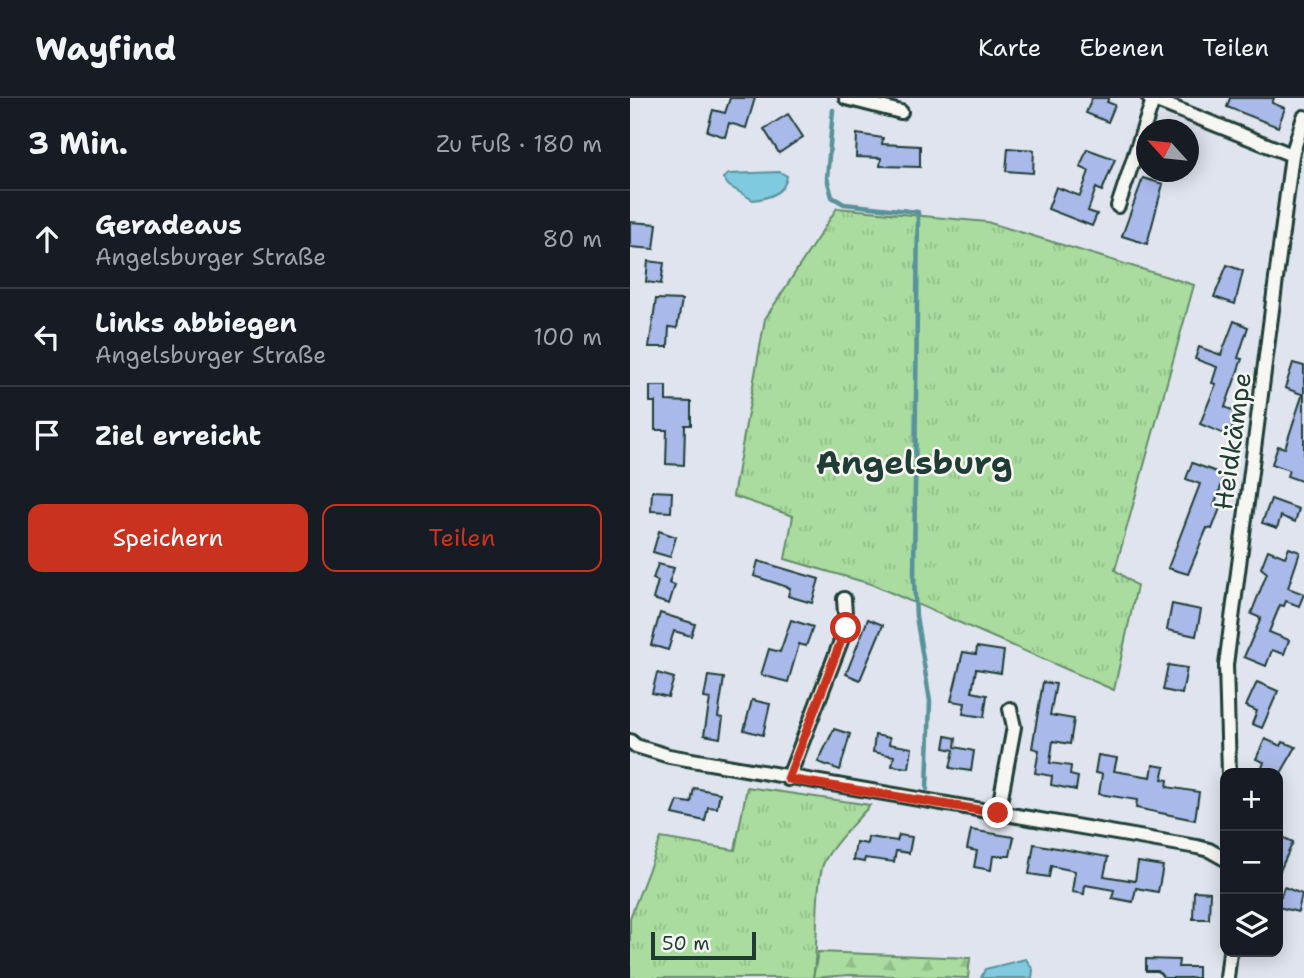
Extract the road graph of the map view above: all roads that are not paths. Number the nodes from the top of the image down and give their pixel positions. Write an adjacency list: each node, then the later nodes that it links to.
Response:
1 (846, 98): 3 (street)
2 (1151, 99): 5 (street); 6 (street)
3 (901, 112)
4 (1304, 117): 5 (street, Heidkämpe)
5 (1292, 155): 10 (street, Heidkämpe)
6 (1118, 206)
7 (844, 600): 11 (street)
8 (1010, 709): 12 (street)
9 (630, 741): 11 (street)
10 (1229, 768)
11 (788, 779): 12 (street)
12 (998, 813): 13 (street)
13 (1220, 856)
14 (1229, 957): 15 (street)
15 (1227, 978)

